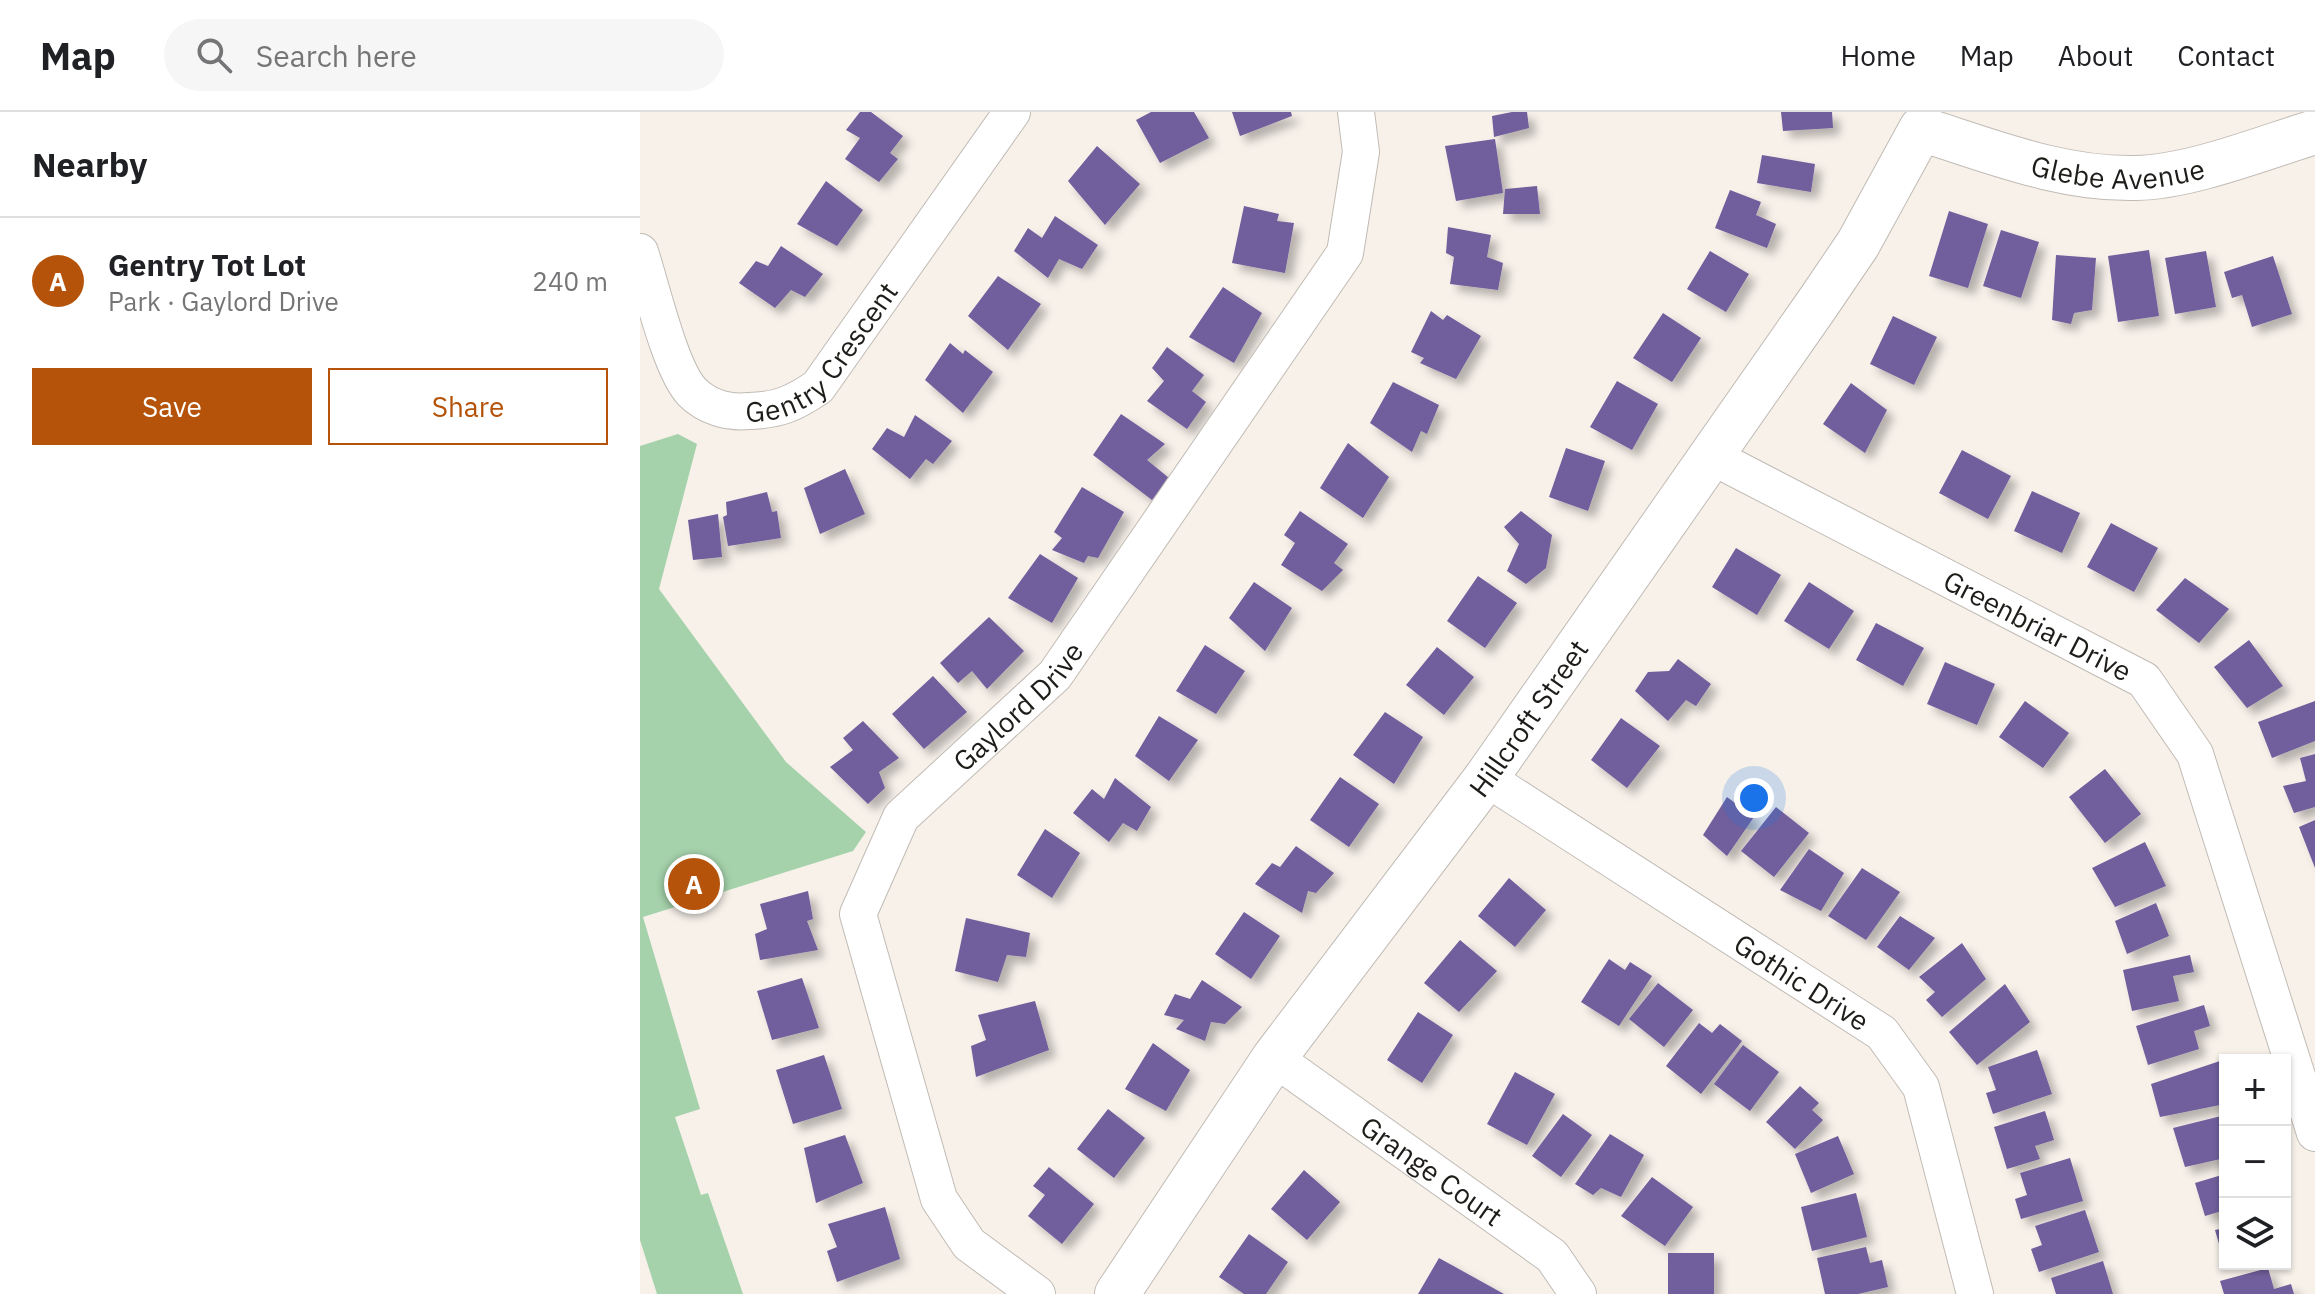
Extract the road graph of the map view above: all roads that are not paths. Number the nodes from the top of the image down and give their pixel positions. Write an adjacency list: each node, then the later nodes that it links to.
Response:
1 (1012, 112): 7 (street, Gentry Crescent)
2 (1356, 112): 12 (street, Gaylord Drive)
3 (2311, 112): 5 (street)
4 (1922, 120): 6 (street, Glebe Avenue); 8 (street, Hillcroft Street)
5 (2315, 125)
6 (2315, 132)
7 (640, 252)
8 (1711, 456): 9 (street, Hillcroft Street); 11 (street, Greenbriar Drive)
9 (1486, 778): 10 (street, Hillcroft Street); 15 (street, Gothic Drive)
10 (1274, 1058): 13 (street, Hillcroft Street); 14 (street, Grange Court)
11 (2315, 1133)
12 (1037, 1294)
13 (1117, 1294)
14 (1578, 1294)
15 (1975, 1294)

